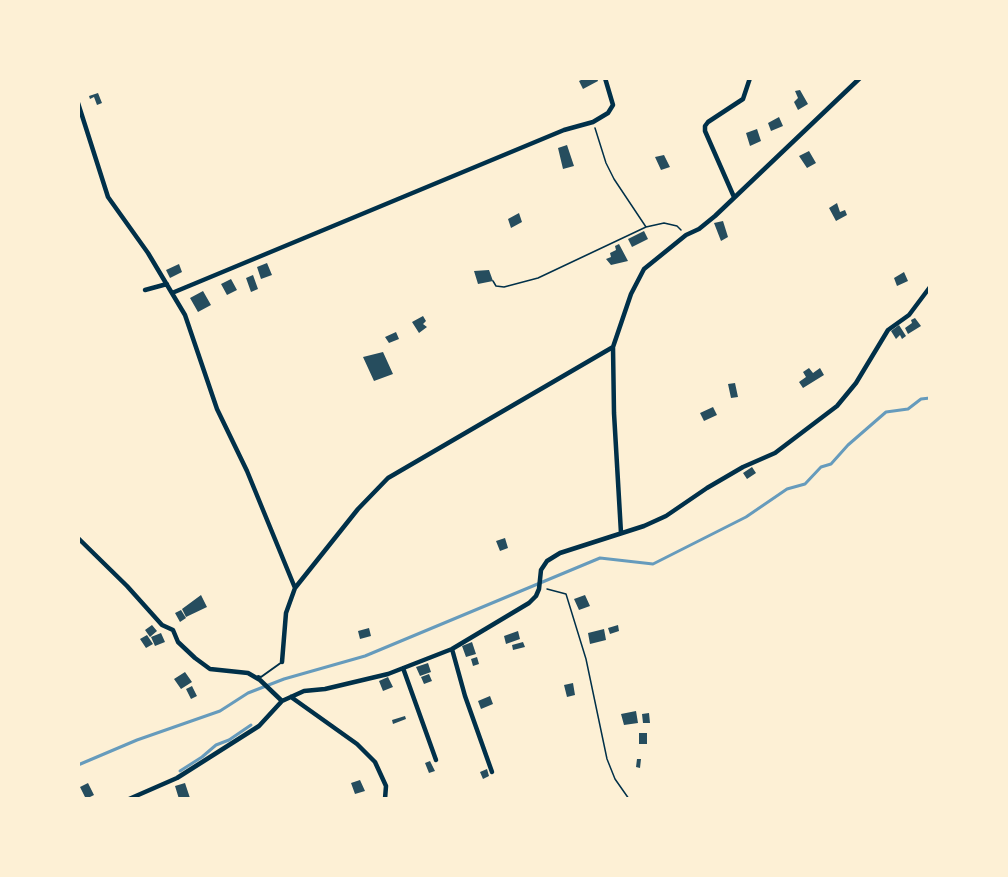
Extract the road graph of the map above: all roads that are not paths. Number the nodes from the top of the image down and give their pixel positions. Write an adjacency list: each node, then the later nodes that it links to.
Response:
1 (605, 78): 9 (street)
2 (750, 78): 5 (street)
3 (860, 78): 5 (street)
4 (78, 102): 6 (street)
5 (734, 197): 10 (street)
6 (167, 284): 8 (street); 9 (street)
7 (930, 287): 11 (street)
8 (145, 290)
9 (172, 293): 13 (street)
10 (613, 347): 11 (street); 13 (street)
11 (621, 533): 14 (street)
12 (78, 538): 17 (street)
13 (295, 588): 15 (street)
14 (452, 649): 16 (street); 21 (street)
15 (282, 662): 17 (lane)
16 (403, 668): 18 (street); 20 (street)
17 (248, 673): 19 (street)
18 (291, 697): 19 (street); 23 (street)
19 (282, 702): 22 (street)
20 (436, 760)
21 (492, 772)
22 (129, 799)
23 (385, 799)

